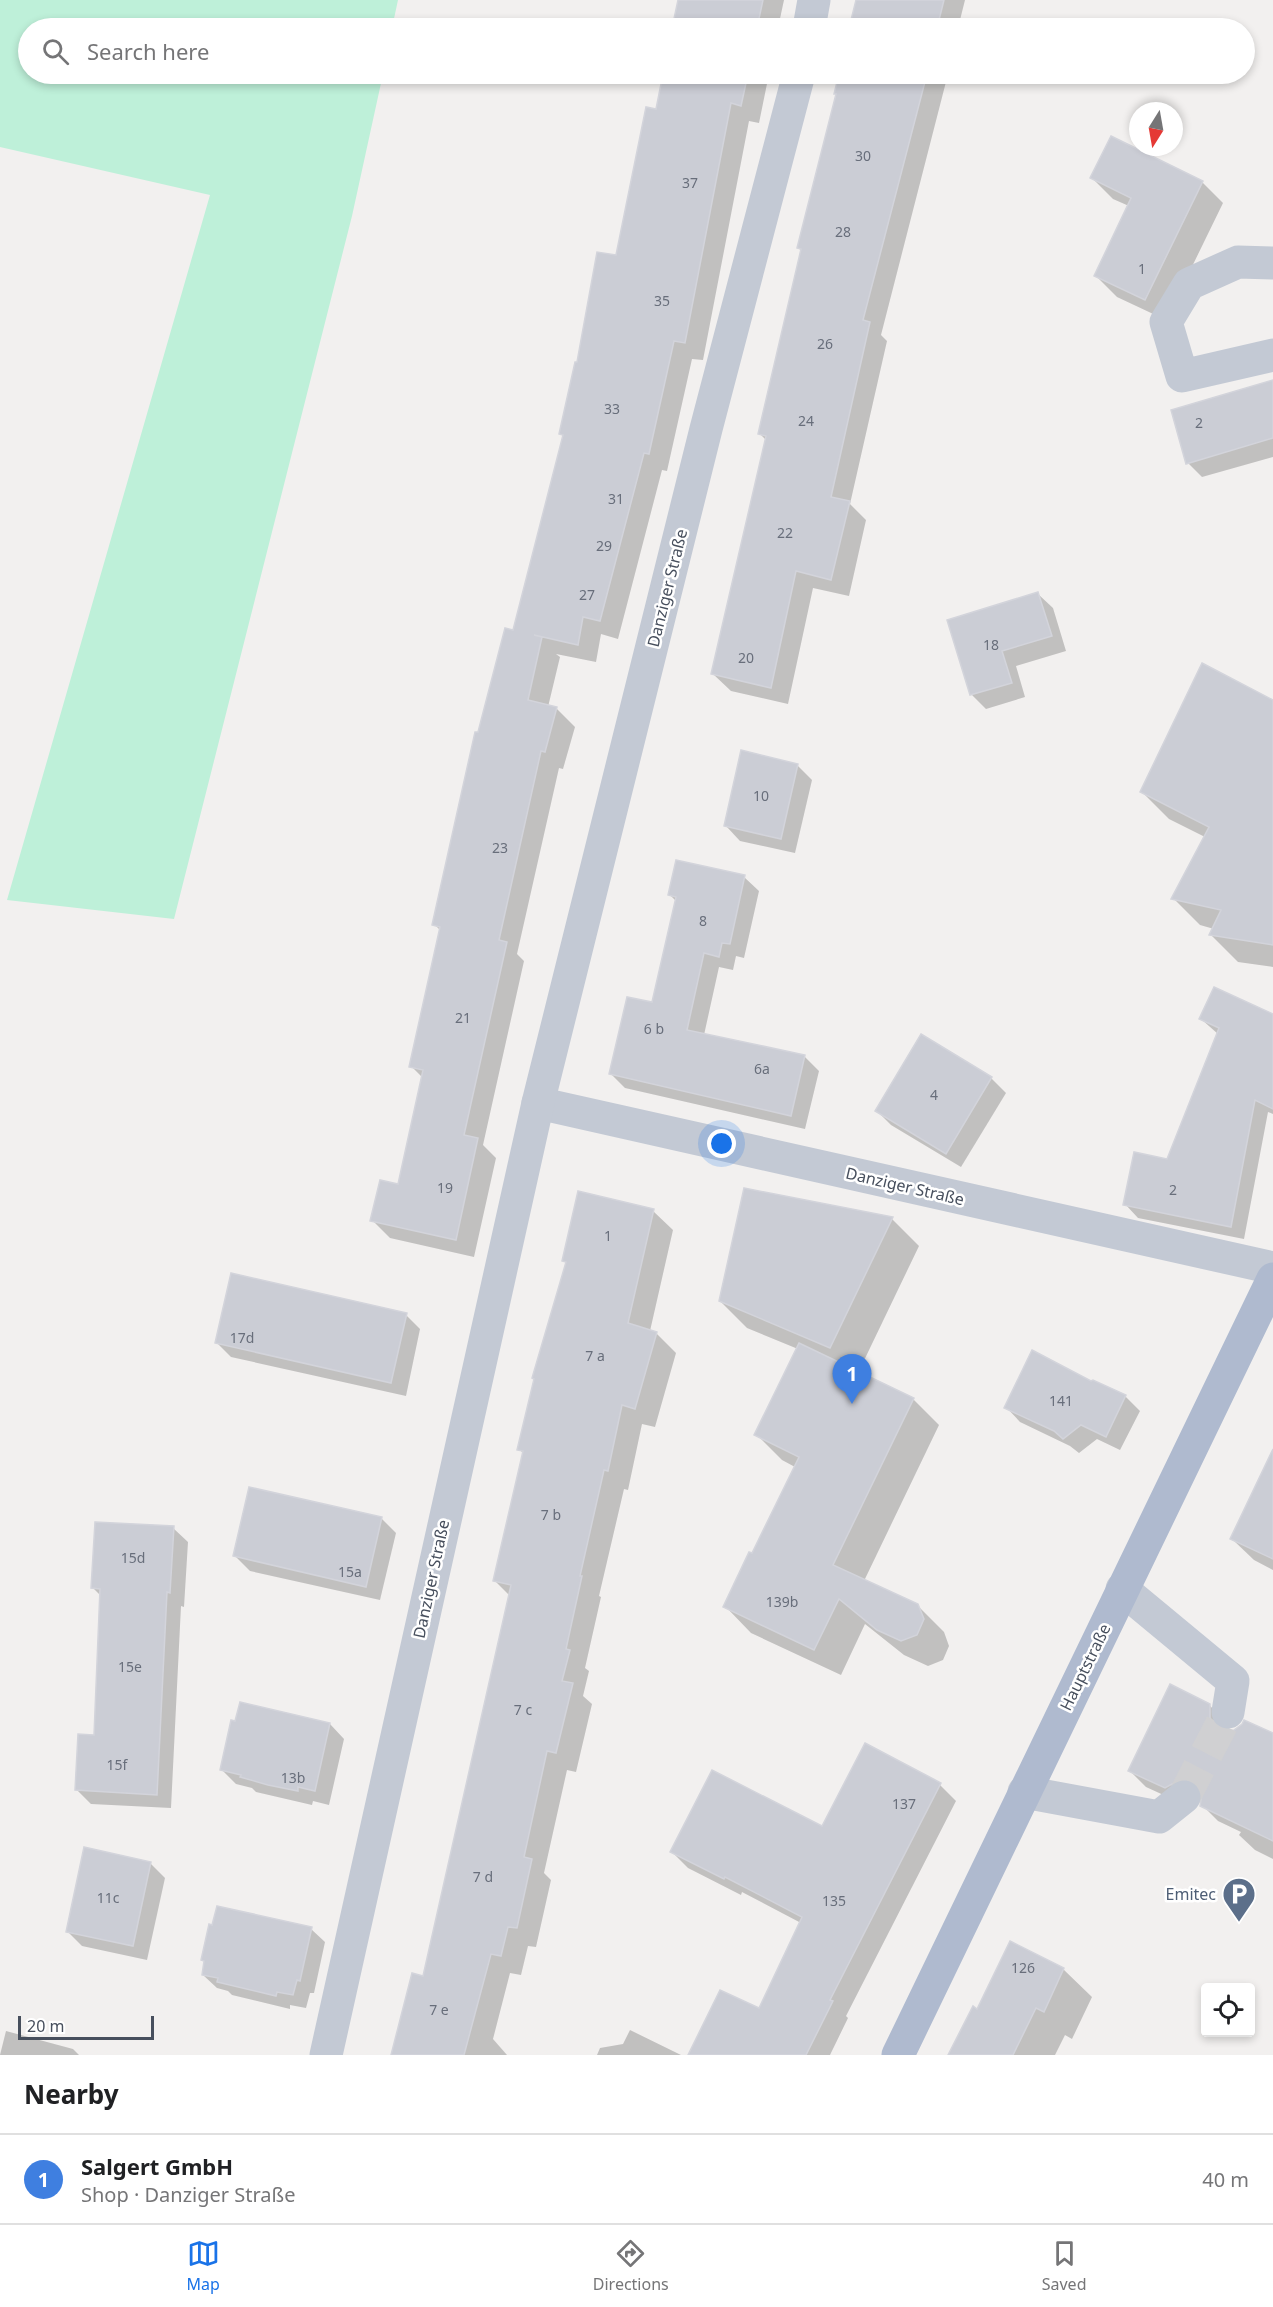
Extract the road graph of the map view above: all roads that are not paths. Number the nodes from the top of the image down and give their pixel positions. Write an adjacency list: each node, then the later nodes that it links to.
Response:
1 (814, 0): 2 (street)
2 (811, 18)
3 (796, 84): 6 (street, Danziger Straße)
4 (1273, 263): 5 (street)
5 (1273, 354)
6 (538, 1103): 7 (street, Danziger Straße); 13 (street, Danziger Straße)
7 (1273, 1268)
8 (1273, 1279): 9 (main road, Hauptstraße)
9 (1122, 1589): 10 (street); 11 (main road, Hauptstraße)
10 (1228, 1712)
11 (1024, 1792): 12 (street); 14 (main road, Hauptstraße)
12 (1184, 1797)
13 (326, 2055)
14 (898, 2055)

